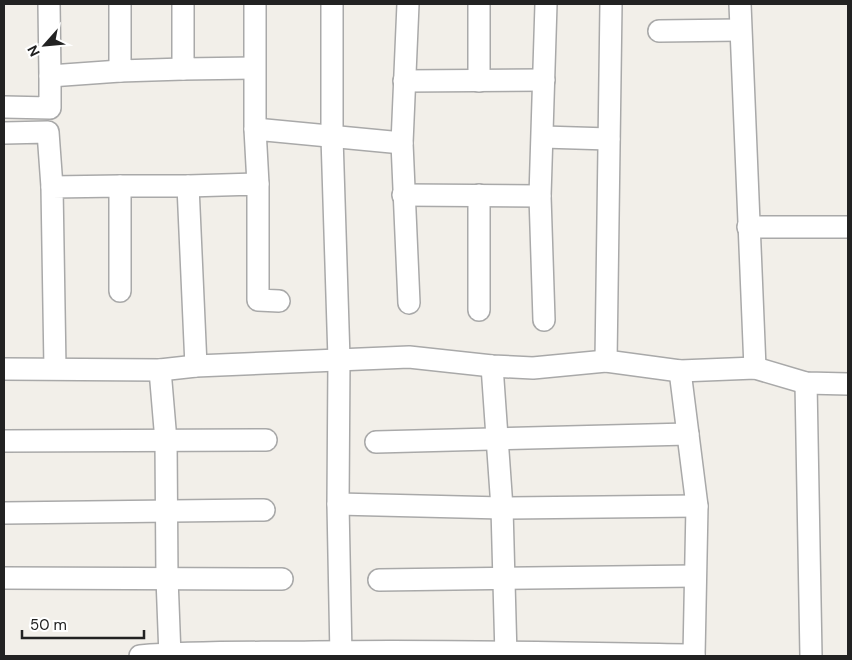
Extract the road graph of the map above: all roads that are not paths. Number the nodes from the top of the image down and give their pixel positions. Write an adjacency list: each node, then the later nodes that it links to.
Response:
1 (49, 4): 16 (street)
2 (120, 4): 15 (street)
3 (183, 4): 14 (street)
4 (255, 4): 13 (street)
5 (332, 4): 23 (street)
6 (408, 4): 17 (street)
7 (479, 4): 19 (street)
8 (546, 4): 18 (street)
9 (610, 4): 25 (street)
10 (740, 4): 11 (street)
11 (740, 30): 12 (street); 34 (street)
12 (659, 31)
13 (254, 68): 14 (street); 21 (street)
14 (183, 69): 15 (street)
15 (120, 71): 16 (street)
16 (50, 76): 20 (street)
17 (404, 80): 19 (street); 26 (street)
18 (544, 80): 19 (street); 24 (street)
19 (479, 81)
20 (4, 107)
21 (255, 129): 23 (street); 27 (street)
22 (4, 133): 30 (street)
23 (332, 137): 26 (street); 41 (street)
24 (543, 137): 25 (street); 33 (street)
25 (609, 139): 42 (street)
26 (402, 143): 31 (street)
27 (258, 184): 29 (street); 37 (street)
28 (120, 186): 29 (street); 30 (street); 36 (street)
29 (188, 186): 43 (street)
30 (52, 187): 45 (street)
31 (403, 194): 32 (street); 38 (street)
32 (479, 195): 33 (street); 39 (street)
33 (540, 196): 40 (street)
34 (748, 227): 35 (street); 46 (street)
35 (848, 228)
36 (120, 291)
37 (279, 301)
38 (409, 303)
39 (480, 310)
40 (544, 320)
41 (339, 360): 43 (street); 44 (street); 58 (street)
42 (606, 361): 44 (street); 49 (street)
43 (196, 366): 48 (street)
44 (492, 366): 53 (street)
45 (56, 368): 47 (street); 48 (street)
46 (755, 368): 49 (street); 50 (street)
47 (4, 369)
48 (160, 370): 56 (street)
49 (680, 372): 52 (street)
50 (806, 383): 51 (street); 75 (street)
51 (848, 384)
52 (688, 434): 53 (street); 59 (street)
53 (497, 438): 57 (street); 60 (street)
54 (266, 440): 56 (street)
55 (4, 441): 56 (street)
56 (166, 441): 61 (street)
57 (376, 442)
58 (338, 504): 60 (street); 70 (street)
59 (697, 506): 60 (street); 64 (street)
60 (502, 508): 67 (street)
61 (167, 510): 62 (street); 63 (street); 66 (street)
62 (264, 510)
63 (4, 513)
64 (695, 576): 67 (street); 74 (street)
65 (4, 578): 66 (street)
66 (167, 578): 68 (street); 72 (street)
67 (504, 578): 69 (street); 71 (street)
68 (282, 579)
69 (379, 580)
70 (342, 654): 71 (street); 72 (street)
71 (506, 654): 74 (street)
72 (170, 655): 73 (street)
73 (140, 656)
74 (694, 656)
75 (811, 656)

